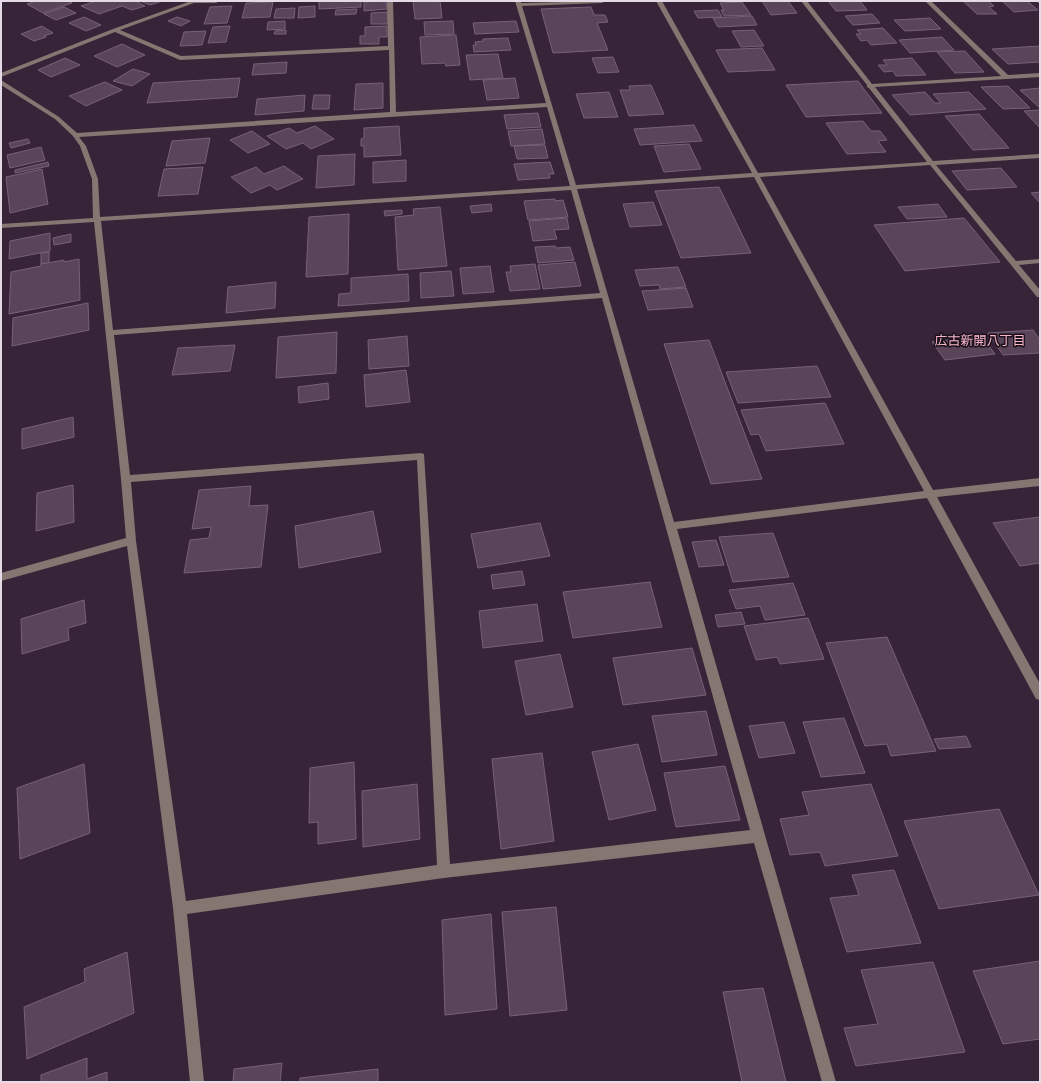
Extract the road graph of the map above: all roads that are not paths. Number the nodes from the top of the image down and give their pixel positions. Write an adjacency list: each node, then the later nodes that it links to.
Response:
1 (216, 1): 7 (street)
2 (390, 1): 10 (street)
3 (602, 1): 8 (street)
4 (659, 1): 21 (street)
5 (804, 1): 15 (street)
6 (928, 1): 13 (street)
7 (195, 2): 9 (street)
8 (518, 3): 16 (street)
9 (116, 30): 10 (street); 11 (street)
10 (391, 48): 17 (street)
11 (1, 75)
12 (1040, 76): 13 (street)
13 (1007, 78): 15 (street)
14 (1, 82): 18 (street)
15 (869, 86): 20 (street)
16 (549, 105): 17 (street); 22 (street)
17 (394, 114): 18 (street)
18 (75, 136): 23 (street)
19 (1040, 156): 20 (street)
20 (931, 163): 21 (street); 26 (street)
21 (756, 175): 22 (street); 32 (street)
22 (574, 187): 23 (street); 28 (street)
23 (97, 220): 24 (street); 29 (street)
24 (2, 226)
25 (1040, 261): 26 (street)
26 (1015, 263): 27 (street)
27 (1040, 294)
28 (604, 295): 29 (street); 33 (street)
29 (110, 333): 30 (street)
30 (126, 479): 34 (street); 38 (street)
31 (1040, 482): 32 (street)
32 (931, 494): 33 (street); 36 (street)
33 (670, 526): 37 (street)
34 (131, 541): 35 (street); 39 (street)
35 (1, 577)
36 (1040, 695)
37 (757, 836): 38 (street); 41 (street)
38 (444, 872): 39 (street)
39 (180, 908): 40 (street)
40 (197, 1082)
41 (829, 1082)

